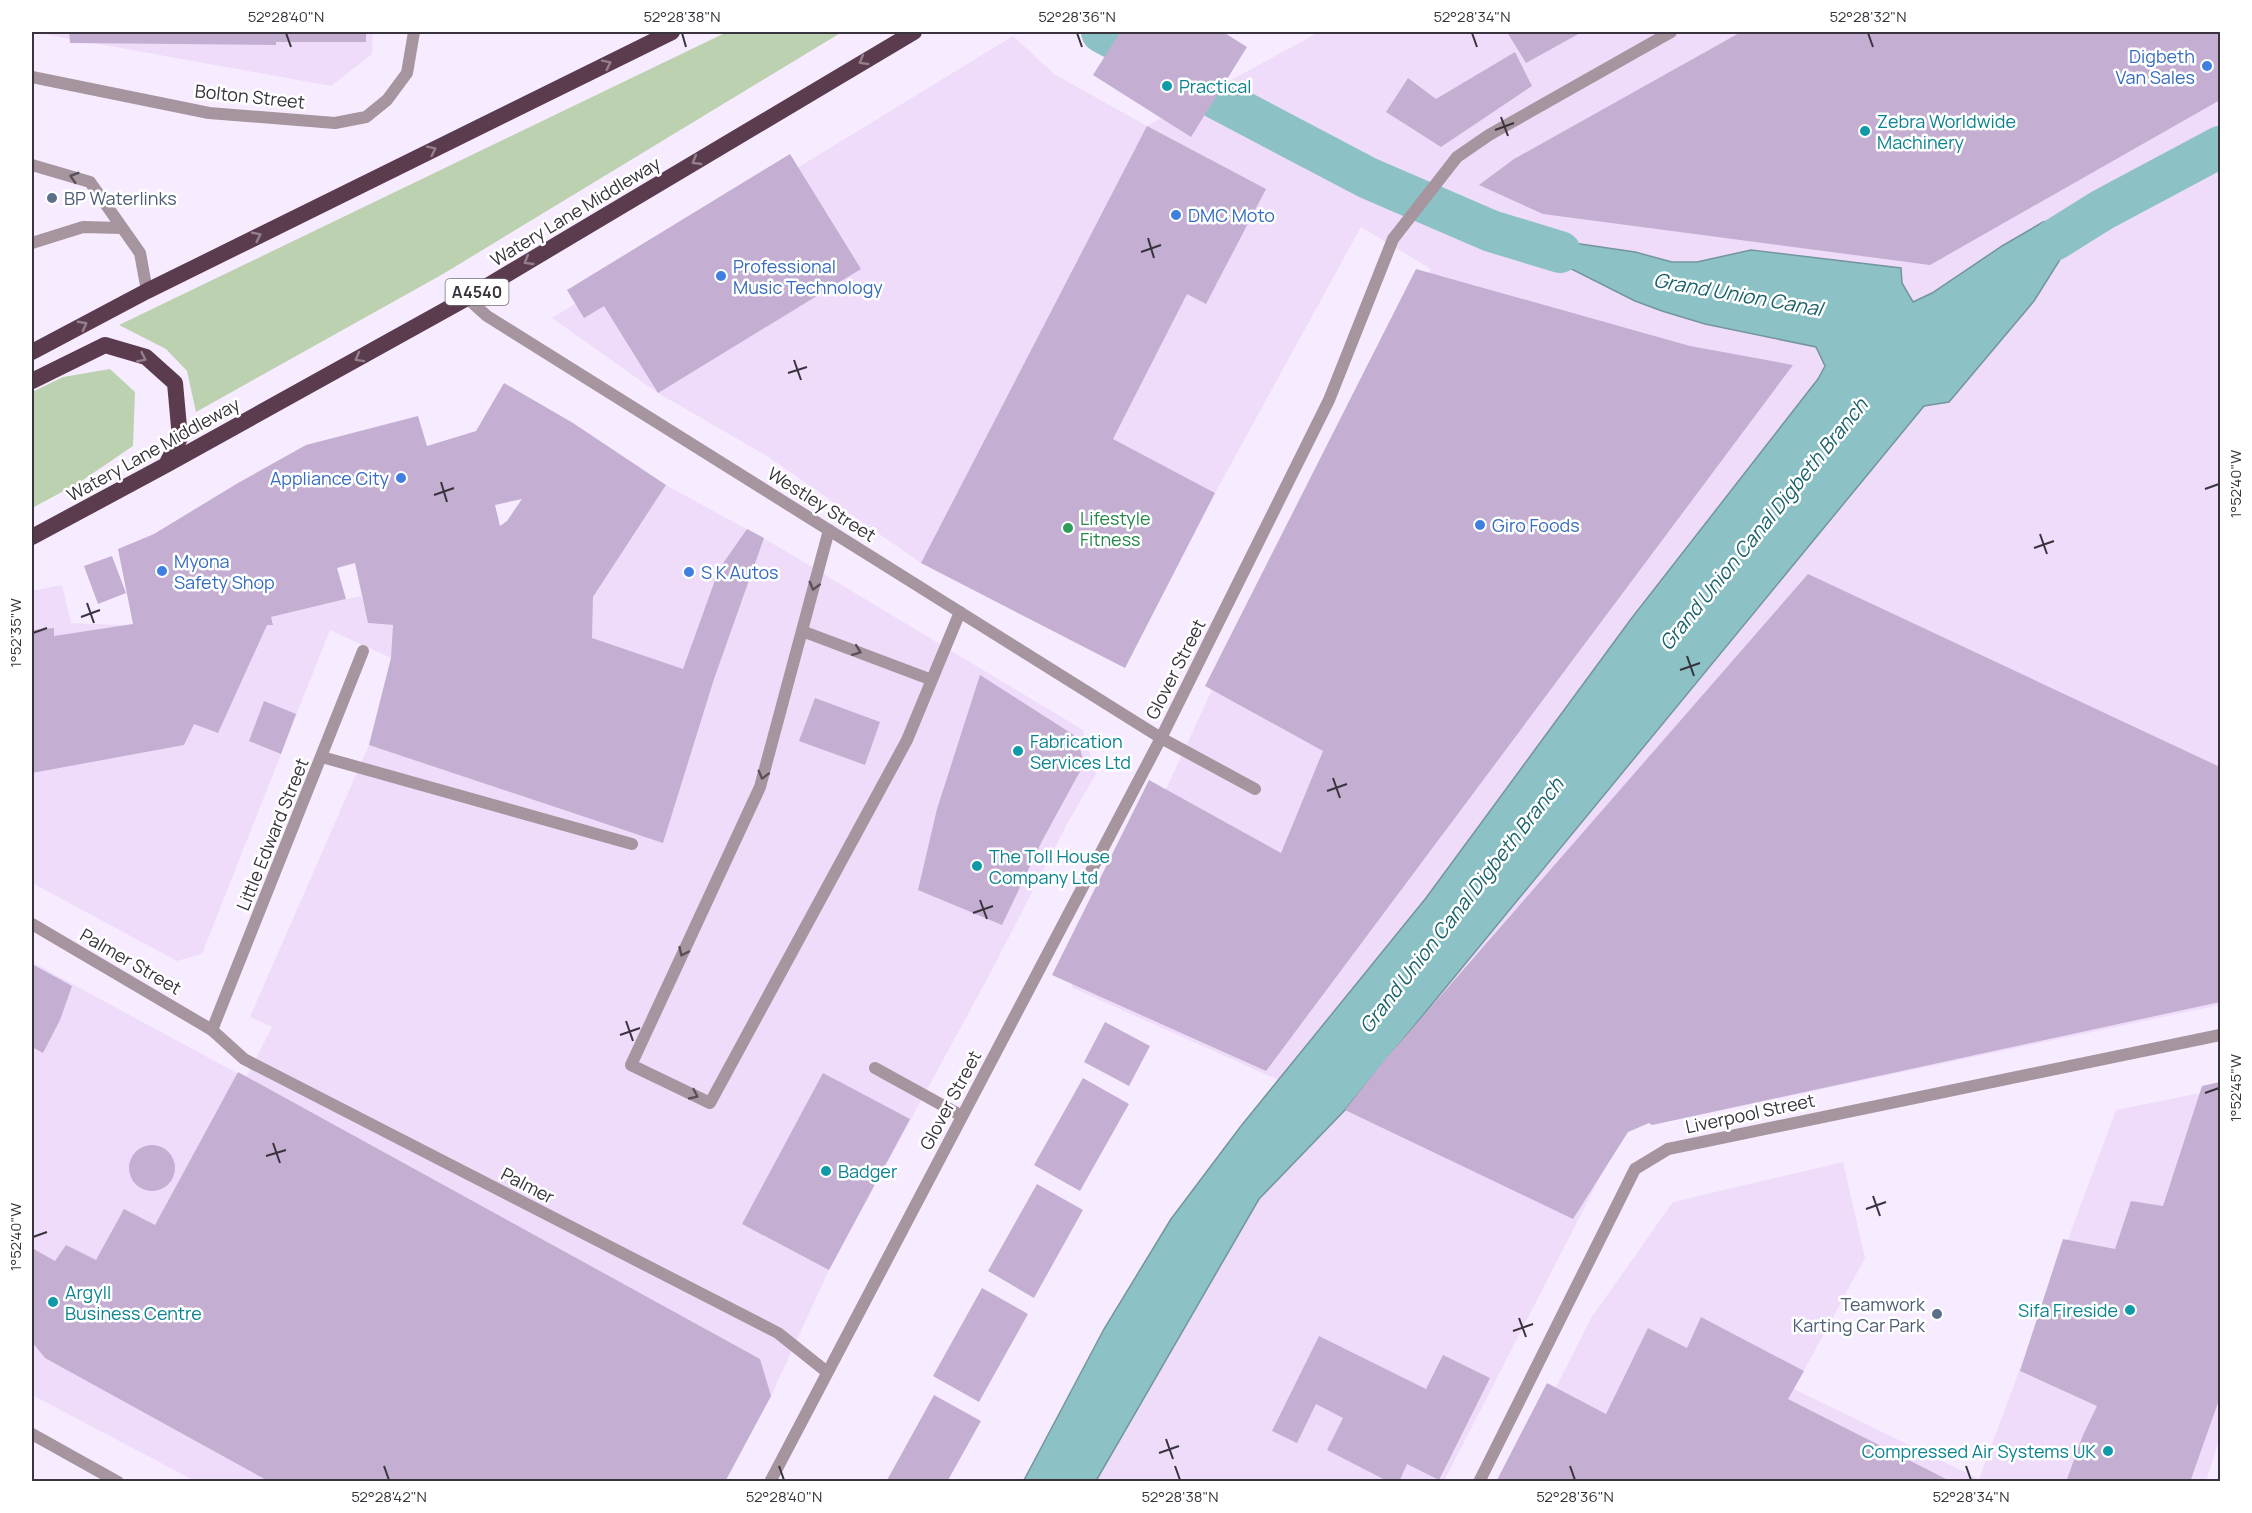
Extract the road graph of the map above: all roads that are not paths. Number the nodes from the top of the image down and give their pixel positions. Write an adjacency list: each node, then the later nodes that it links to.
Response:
1 (414, 32): 5 (street, Bolton Street)
2 (672, 32): 9 (highway, one-way to 2)
3 (914, 32): 10 (highway, Watery Lane Middleway / A4540, one-way to 10)
4 (1671, 32): 20 (street, Glover Street)
5 (32, 77)
6 (32, 165): 7 (street, one-way to 6)
7 (122, 228): 8 (street); 9 (street)
8 (32, 243)
9 (147, 291): 11 (highway, one-way to 9)
10 (468, 298): 13 (highway, Watery Lane Middleway / A4540, one-way to 13); 14 (street, Westley Street)
11 (32, 352)
12 (32, 381): 13 (highway, one-way to 13)
13 (166, 465): 15 (highway, Watery Lane Middleway / A4540)
14 (829, 530): 16 (street, Westley Street); 17 (street, one-way to 17)
15 (32, 537)
16 (960, 612): 19 (street); 20 (street, Westley Street)
17 (802, 630): 19 (street, one-way to 19); 19 (street, one-way to 19)
18 (363, 651): 21 (street, Little Edward Street)
19 (932, 680)
20 (1161, 738): 22 (street, Westley Street); 28 (street, Glover Street)
21 (322, 757): 23 (street); 25 (street, Little Edward Street)
22 (1255, 789)
23 (632, 844)
24 (32, 924): 25 (street, Palmer Street)
25 (212, 1030): 29 (street, Palmer)
26 (2220, 1035): 33 (street, Liverpool Street)
27 (875, 1068): 28 (street)
28 (962, 1116): 29 (street, Glover Street)
29 (827, 1372): 32 (street, Glover Street)
30 (32, 1434): 31 (street)
31 (118, 1482)
32 (770, 1482)
33 (1479, 1482)

